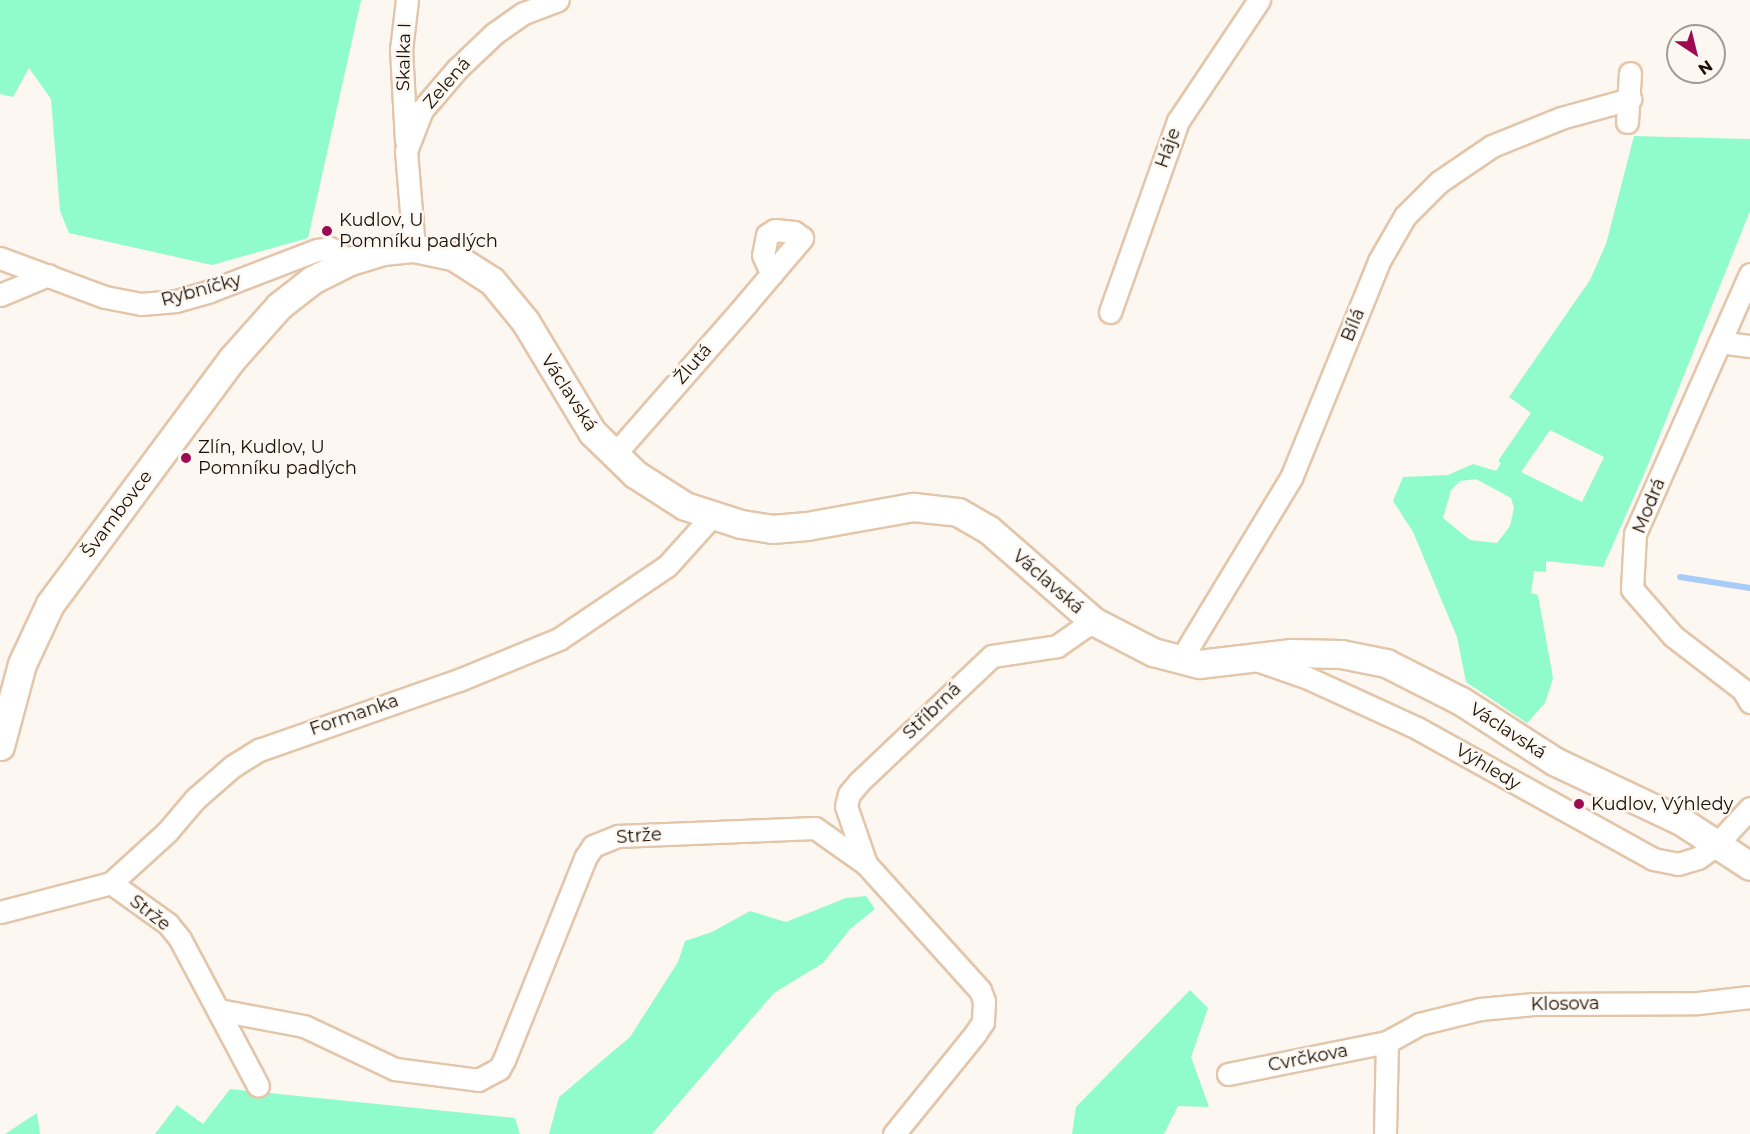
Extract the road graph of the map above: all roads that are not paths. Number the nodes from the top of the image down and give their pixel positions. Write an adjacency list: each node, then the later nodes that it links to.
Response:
1 (407, 0): 7 (street, Skalka I)
2 (558, 0): 7 (street, Zelená)
3 (1259, 0): 15 (street, Háje)
4 (1630, 73): 5 (street)
5 (1629, 99): 6 (street); 22 (street, Bílá)
6 (1627, 122)
7 (406, 151): 8 (street, Zelená)
8 (414, 248): 10 (street, Václavská); 18 (street, Václavská)
9 (0, 258): 13 (street, Rybníčky)
10 (350, 261): 13 (street, Rybníčky); 24 (street, Švambovce)
11 (772, 274): 18 (street, Žlutá)
12 (1750, 274): 16 (street, Modrá)
13 (48, 275): 14 (street)
14 (0, 295)
15 (1110, 312)
16 (1720, 342): 17 (street); 23 (street, Modrá)
17 (1750, 346)
18 (614, 455): 19 (street, Václavská)
19 (712, 516): 20 (street, Václavská); 29 (street, Formanka)
20 (1093, 621): 22 (street, Václavská); 27 (street, Stříbrná)
21 (1252, 658): 22 (street, Václavská); 26 (street, Václavská); 26 (street, Výhledy)
22 (1180, 661)
23 (1750, 702)
24 (0, 746)
25 (1750, 808): 26 (street)
26 (1718, 844): 28 (street, Václavská)
27 (866, 864): 32 (street, Strže); 36 (street, Strže)
28 (1750, 866)
29 (111, 884): 30 (street, Formanka); 32 (street, Strže)
30 (0, 912)
31 (1750, 997): 33 (street, Klosova)
32 (219, 1010): 35 (street, Strže)
33 (1387, 1042): 34 (street, Cvrčkova); 37 (street)
34 (1228, 1074)
35 (258, 1086)
36 (894, 1134)
37 (1385, 1134)

